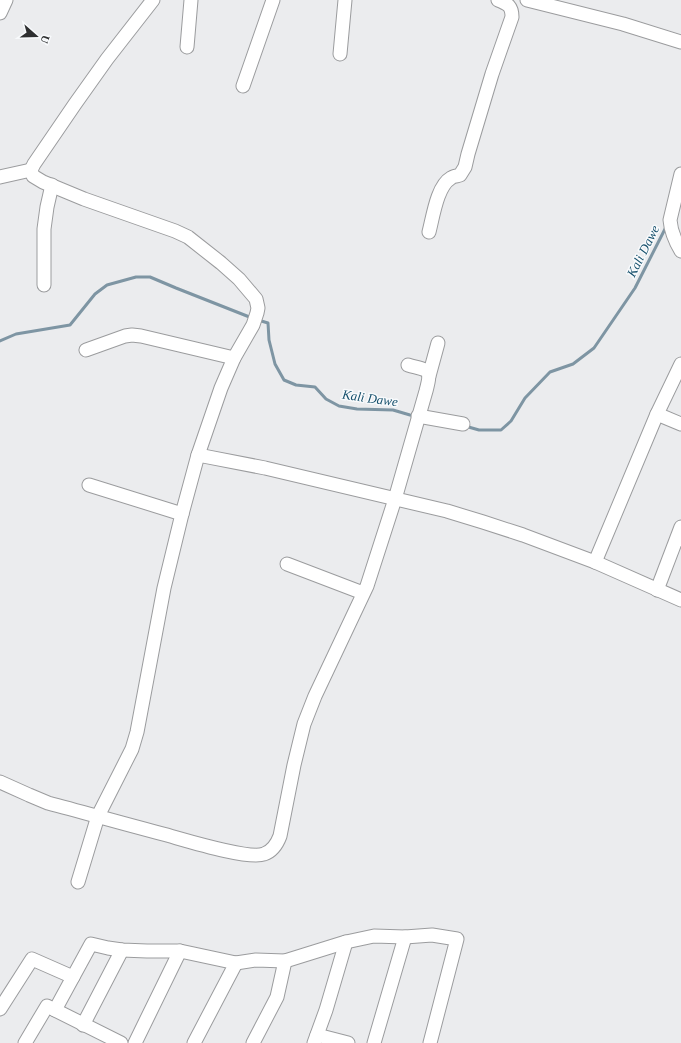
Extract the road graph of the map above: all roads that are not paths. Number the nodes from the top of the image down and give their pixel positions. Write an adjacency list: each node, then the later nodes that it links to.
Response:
1 (6, 0): 8 (street)
2 (153, 0): 13 (street)
3 (191, 0): 10 (street)
4 (273, 0): 12 (street)
5 (345, 0): 11 (street)
6 (498, 0): 17 (street)
7 (527, 0): 9 (street)
8 (0, 13)
9 (681, 42)
10 (187, 47)
11 (340, 54)
12 (243, 86)
13 (31, 170): 15 (street); 16 (street)
14 (681, 174): 18 (street)
15 (0, 177)
16 (52, 186): 19 (street); 22 (street)
17 (430, 232)
18 (681, 251)
19 (44, 285)
20 (438, 343): 25 (street)
21 (86, 350): 22 (street)
22 (234, 358): 30 (street)
23 (681, 364): 26 (street)
24 (408, 365): 25 (street)
25 (429, 376): 27 (street)
26 (657, 414): 29 (street); 35 (street)
27 (418, 416): 28 (street); 32 (street)
28 (463, 424)
29 (681, 424)
30 (198, 455): 32 (street); 33 (street)
31 (89, 485): 33 (street)
32 (395, 499): 35 (street); 38 (street)
33 (182, 514): 41 (street)
34 (681, 527): 37 (street)
35 (595, 562): 37 (street)
36 (287, 564): 38 (street)
37 (657, 590): 39 (street)
38 (363, 593): 41 (street)
39 (681, 600)
40 (0, 782): 41 (street)
41 (98, 816): 42 (street)
42 (78, 882)
43 (405, 937): 44 (street); 60 (street); 61 (street)
44 (346, 942): 47 (street); 53 (street)
45 (122, 950): 46 (street); 49 (street); 52 (street)
46 (180, 950): 48 (street); 56 (street)
47 (285, 961): 48 (street); 58 (street)
48 (236, 963): 57 (street)
49 (73, 977): 50 (street); 51 (street)
50 (0, 1009)
51 (55, 1010): 52 (street); 54 (street)
52 (83, 1025): 55 (street)
53 (316, 1039): 59 (street)
54 (25, 1043)
55 (121, 1043)
56 (135, 1043)
57 (194, 1043)
58 (253, 1043)
59 (348, 1043)
60 (374, 1043)
61 (430, 1043)

